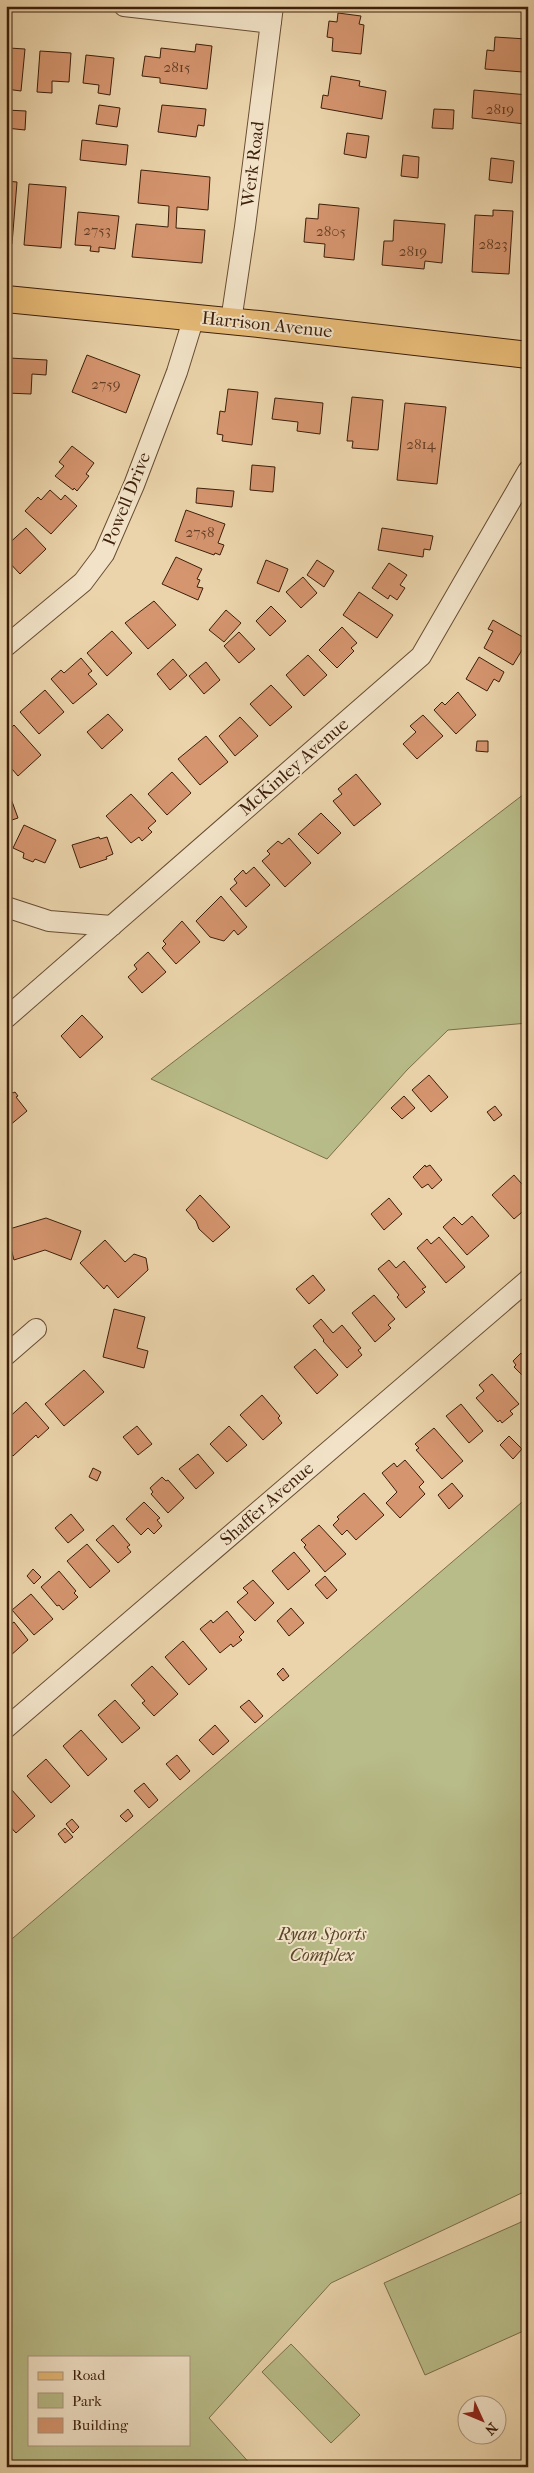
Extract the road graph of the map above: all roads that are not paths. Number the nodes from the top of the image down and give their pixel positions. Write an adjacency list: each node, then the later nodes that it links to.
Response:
1 (124, 6): 2 (street)
2 (272, 15): 5 (street, Werk Road)
3 (6, 299): 4 (main road, Harrison Avenue)
4 (194, 317): 5 (main road, Harrison Avenue); 8 (street, Powell Drive)
5 (231, 321): 6 (main road, Harrison Avenue)
6 (528, 354)
7 (528, 471): 10 (street, McKinley Avenue)
8 (6, 646)
9 (6, 907): 10 (street)
10 (112, 926): 11 (street, McKinley Avenue)
11 (6, 1018)
12 (528, 1280): 15 (street, Shaffer Avenue)
13 (36, 1329): 14 (street)
14 (6, 1354)
15 (6, 1728)

